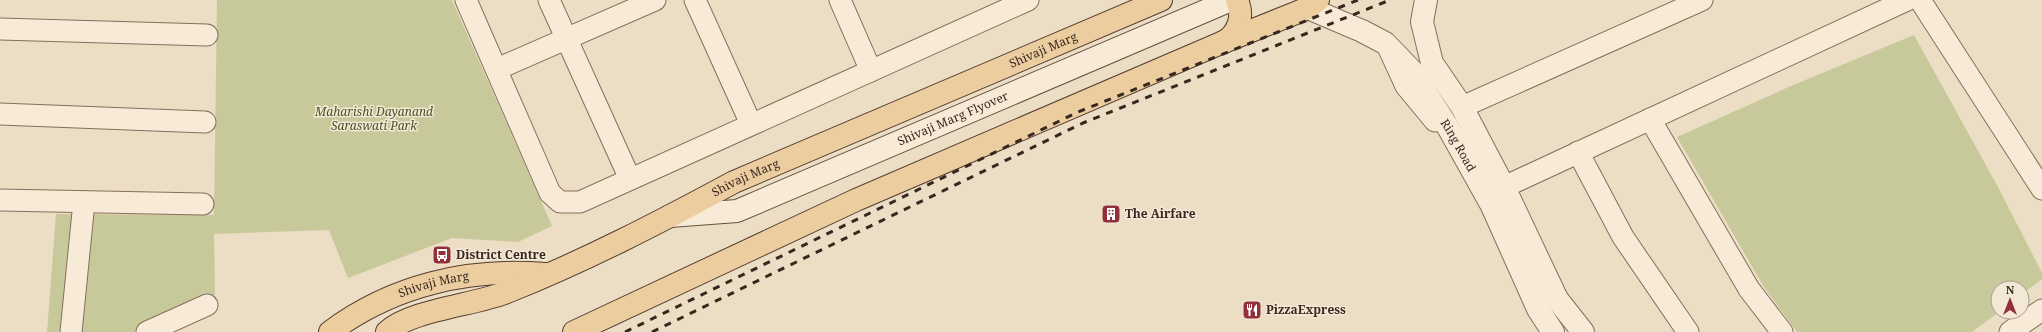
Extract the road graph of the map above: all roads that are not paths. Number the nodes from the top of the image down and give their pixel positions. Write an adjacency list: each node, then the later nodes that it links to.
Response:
1 (466, 0): 22 (street)
2 (549, 0): 18 (street)
3 (655, 0): 18 (street)
4 (694, 0): 28 (street)
5 (840, 0): 23 (street)
6 (1028, 0): 15 (street)
7 (1161, 0): 36 (main road, Shivaji Marg)
8 (1231, 0): 36 (street, Shivaji Marg Flyover)
9 (1237, 0): 19 (main road)
10 (1426, 0): 21 (street, Ring Road)
11 (1702, 0): 24 (street)
12 (1907, 0): 26 (street)
13 (1920, 0): 32 (street)
14 (1317, 3): 19 (main road); 20 (street, Ring Road)
15 (991, 8): 23 (street)
16 (0, 29): 17 (street)
17 (207, 35)
18 (566, 39): 22 (street); 30 (street)
19 (1222, 43): 44 (main road)
20 (1389, 47): 21 (street, Ring Road); 45 (street)
21 (1422, 67): 24 (street, Ring Road); 46 (street, Ring Road)
22 (497, 69): 30 (street)
23 (871, 70): 28 (street)
24 (1462, 107): 31 (street, Ring Road)
25 (0, 114): 27 (street)
26 (1650, 119): 29 (street); 49 (street)
27 (205, 122)
28 (751, 124): 30 (street)
29 (1578, 152): 31 (street); 48 (street)
30 (630, 179)
31 (1504, 187): 47 (street, Ring Road)
32 (2042, 189)
33 (0, 200): 34 (street)
34 (84, 202): 35 (street); 40 (street)
35 (203, 204)
36 (670, 216): 37 (main road, Shivaji Marg)
37 (549, 275): 42 (main road, Shivaji Marg); 43 (main road)
38 (207, 305): 41 (street)
39 (2042, 310): 50 (street)
40 (71, 332)
41 (147, 332)
42 (330, 332)
43 (387, 332)
44 (574, 332)
45 (1542, 332)
46 (1553, 332)
47 (1583, 332)
48 (1688, 332)
49 (1782, 332)
50 (2010, 332)

